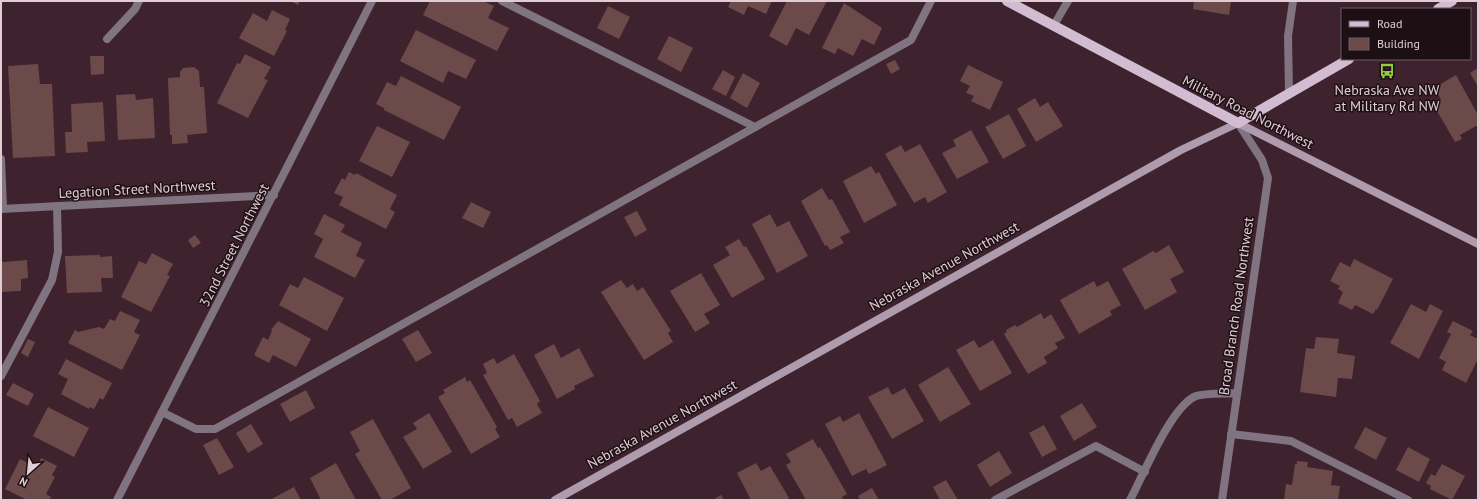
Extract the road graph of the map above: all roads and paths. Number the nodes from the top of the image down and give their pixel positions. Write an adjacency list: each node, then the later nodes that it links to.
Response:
1 (139, 1): 11 (street)
2 (372, 1): 17 (street, 32nd Street Northwest)
3 (502, 1): 15 (street)
4 (931, 1): 15 (street)
5 (1007, 1): 10 (main road, Military Road Northwest)
6 (1068, 1): 10 (street)
7 (1293, 1): 13 (street)
8 (1452, 1): 9 (main road)
9 (1440, 8)
10 (1054, 25): 14 (main road, Military Road Northwest)
11 (107, 39)
12 (1346, 60): 13 (main road, Nebraska Avenue Northwest)
13 (1289, 92): 14 (main road, Nebraska Avenue Northwest)
14 (1238, 123): 20 (street, Military Road Northwest); 22 (street, Broad Branch Road Northwest); 27 (street, Nebraska Avenue Northwest)
15 (755, 127): 23 (street)
16 (1, 159): 19 (street)
17 (274, 195): 18 (street, Legation Street Northwest); 23 (street, 32nd Street Northwest)
18 (57, 206): 19 (street, Legation Street Northwest); 21 (street)
19 (2, 208)
20 (1478, 244)
21 (1, 376)
22 (1236, 393): 24 (street, Broad Branch Road Northwest); 25 (street)
23 (162, 412): 26 (street, 32nd Street Northwest)
24 (1231, 434): 30 (street, Broad Branch Road Northwest); 31 (street)
25 (1144, 472): 28 (street); 29 (street)
26 (117, 500)
27 (555, 500)
28 (995, 500)
29 (1130, 500)
30 (1222, 500)
31 (1408, 500)

